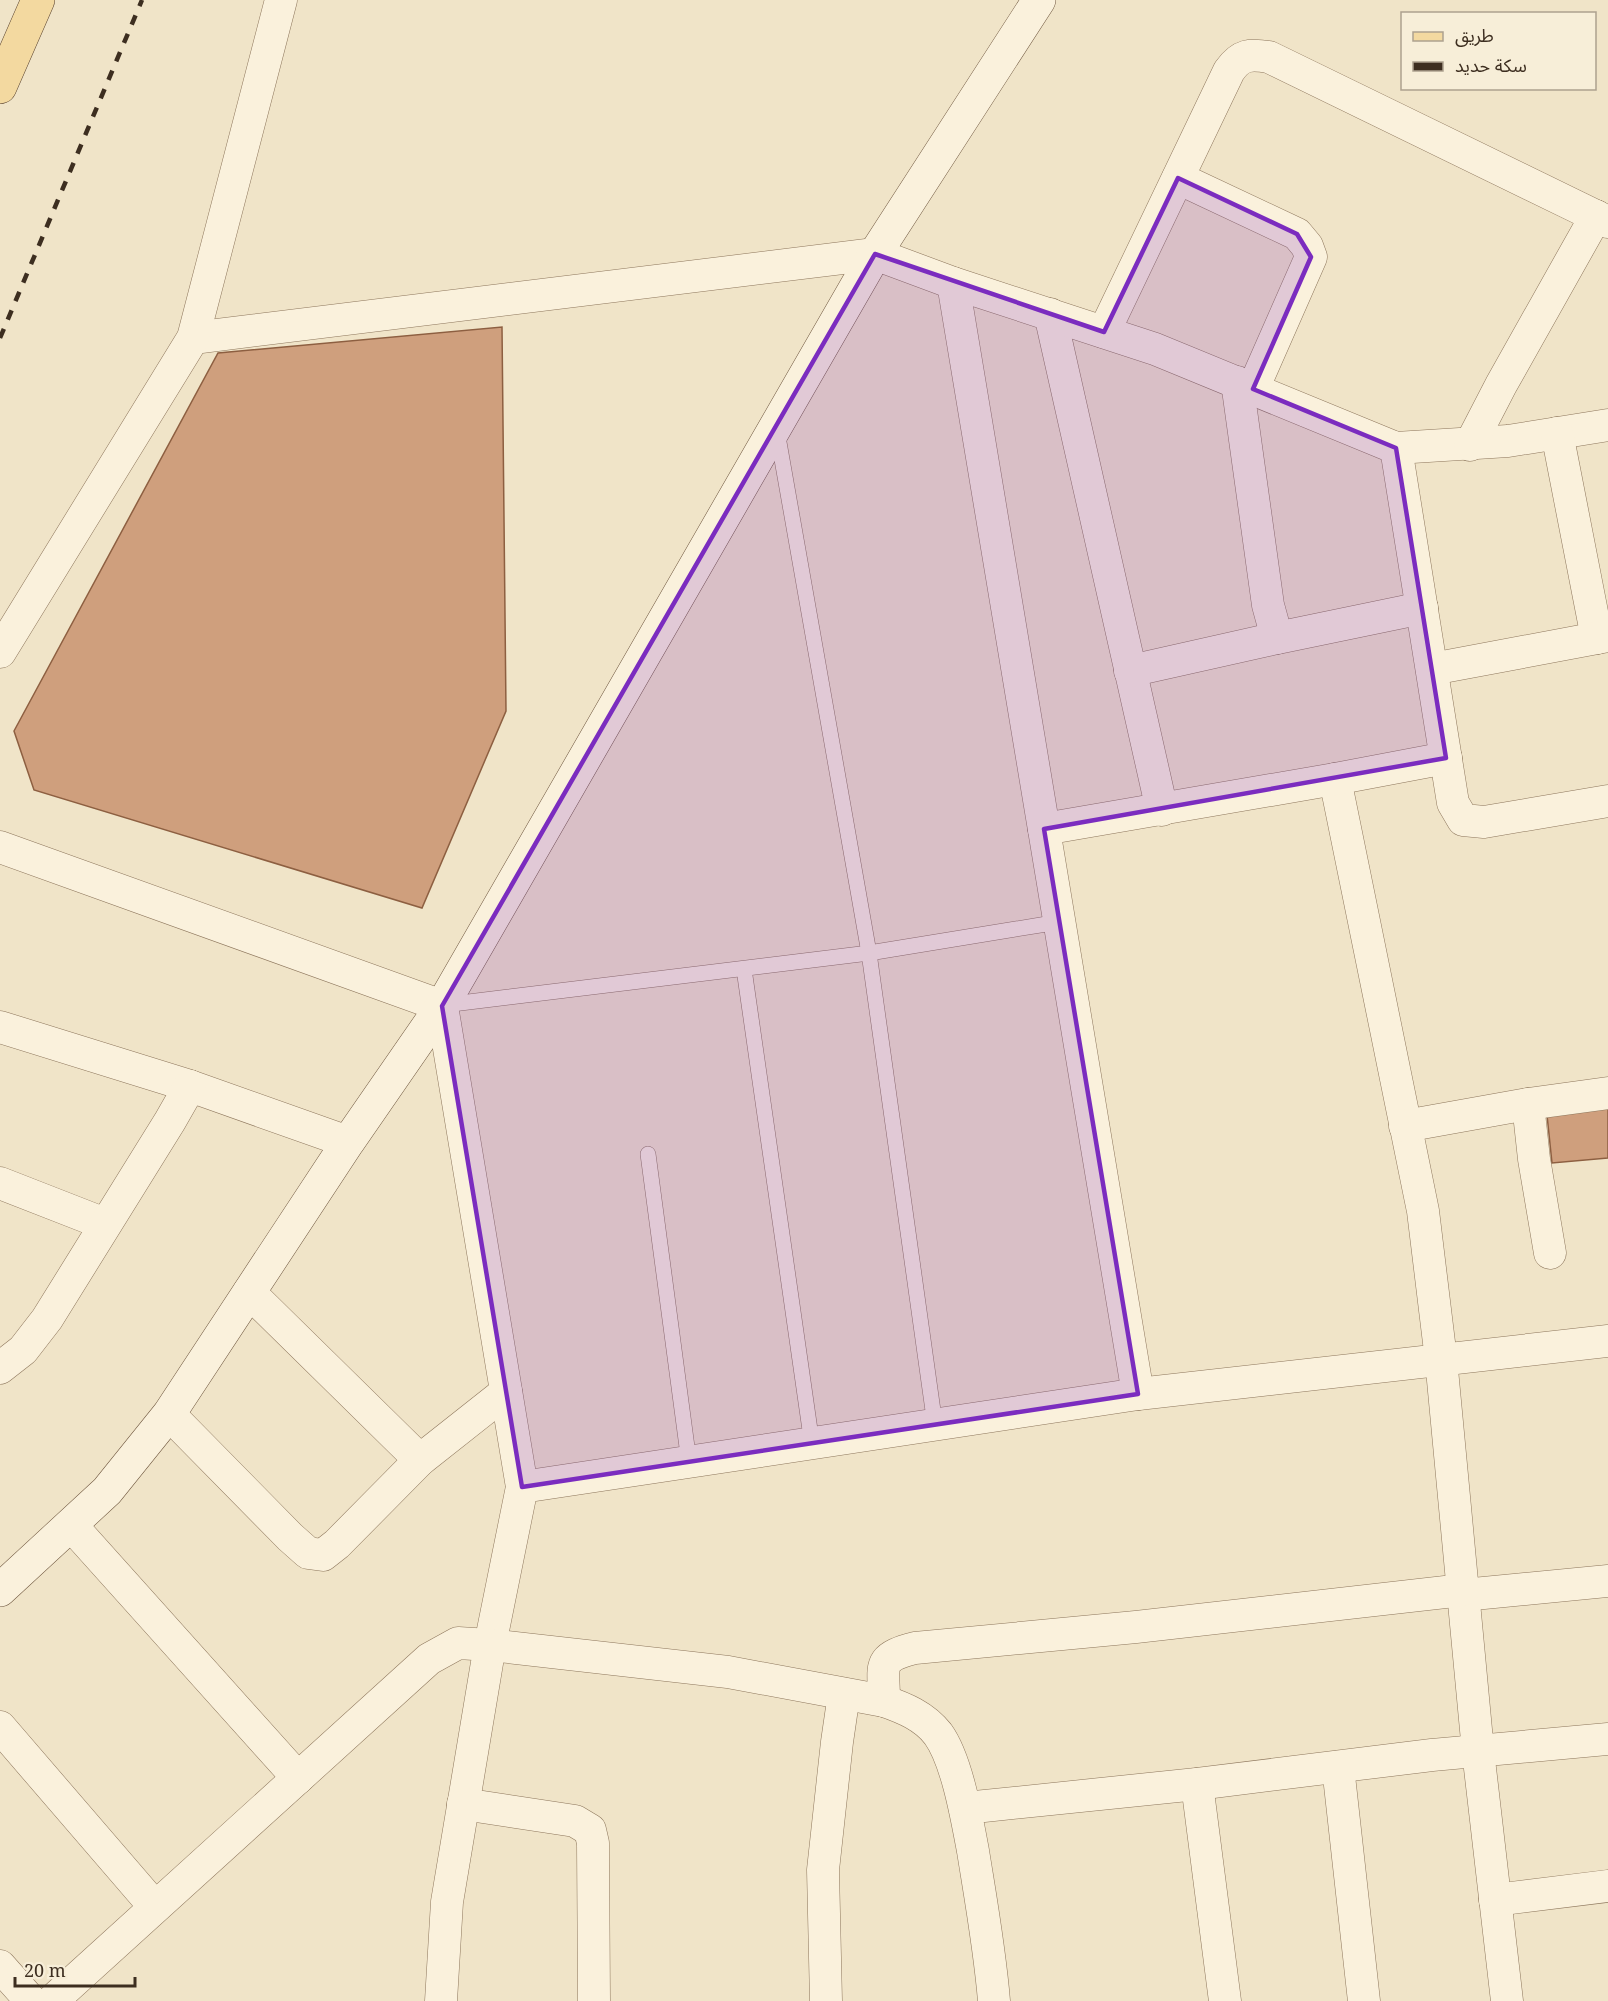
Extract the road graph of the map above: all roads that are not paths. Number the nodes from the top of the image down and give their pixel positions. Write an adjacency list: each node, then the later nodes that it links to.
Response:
1 (38, 0): 4 (main road)
2 (280, 0): 11 (street)
3 (1039, 0): 7 (street)
4 (0, 87)
5 (1178, 178): 6 (street); 10 (street); 12 (street)
6 (1602, 219): 16 (street)
7 (875, 254): 8 (street); 11 (street); 13 (street)
8 (953, 283): 9 (street); 28 (street)
9 (1050, 314): 10 (street); 23 (street)
10 (1104, 332): 12 (street)
11 (193, 338): 21 (street)
12 (1245, 385): 17 (street); 20 (street)
13 (776, 425): 31 (lane); 33 (street)
14 (1608, 425): 15 (street)
15 (1557, 433): 16 (street); 19 (street)
16 (1470, 445): 17 (street)
17 (1396, 448): 18 (street)
18 (1422, 608): 20 (street); 22 (street)
19 (1602, 637): 22 (street)
20 (1277, 638): 23 (street)
21 (0, 652)
22 (1432, 669): 24 (street)
23 (1130, 671): 27 (street)
24 (1446, 758): 25 (street); 26 (street)
25 (1335, 779): 27 (street); 38 (street)
26 (1608, 801)
27 (1162, 810): 28 (street)
28 (1044, 829): 30 (street)
29 (0, 847): 33 (street)
30 (1059, 922): 31 (lane); 49 (street)
31 (869, 953): 32 (lane); 51 (lane)
32 (744, 969): 33 (lane); 52 (lane)
33 (442, 1006): 39 (street); 48 (street)
34 (0, 1027): 35 (street)
35 (190, 1086): 39 (street); 42 (street)
36 (1608, 1093): 37 (street)
37 (1528, 1104): 38 (street); 43 (street)
38 (1405, 1126): 46 (street)
39 (348, 1142): 44 (street)
40 (648, 1154): 54 (lane)
41 (0, 1183): 42 (street)
42 (105, 1224): 47 (street)
43 (1550, 1253)
44 (249, 1292): 50 (street); 53 (street)
45 (1608, 1341): 46 (street)
46 (1441, 1359): 49 (street); 59 (street)
47 (0, 1368)
48 (506, 1392): 53 (street); 55 (street)
49 (1138, 1394): 51 (street)
50 (169, 1414): 53 (street); 56 (street)
51 (935, 1425): 52 (street)
52 (812, 1444): 54 (street)
53 (420, 1460)
54 (688, 1462): 55 (street)
55 (522, 1487): 60 (street)
56 (71, 1525): 57 (street); 67 (street)
57 (4, 1579)
58 (1608, 1581): 59 (street)
59 (1463, 1592): 62 (street); 65 (street)
60 (490, 1645): 61 (street); 67 (street); 69 (street)
61 (844, 1694): 62 (street); 79 (street)
62 (884, 1701): 70 (street)
63 (0, 1727): 73 (street)
64 (1608, 1739): 65 (street)
65 (1478, 1750): 66 (street); 72 (street)
66 (1338, 1767): 68 (street); 82 (street)
67 (298, 1778): 73 (street)
68 (1197, 1784): 70 (street); 81 (street)
69 (463, 1804): 77 (street); 78 (street)
70 (965, 1808): 80 (street)
71 (1608, 1886): 72 (street)
72 (1495, 1900): 83 (street)
73 (155, 1907): 76 (street)
74 (0, 1966): 75 (street)
75 (31, 2001)
76 (52, 2001)
77 (441, 2001)
78 (594, 2001)
79 (826, 2001)
80 (994, 2001)
81 (1225, 2001)
82 (1364, 2001)
83 (1507, 2001)

